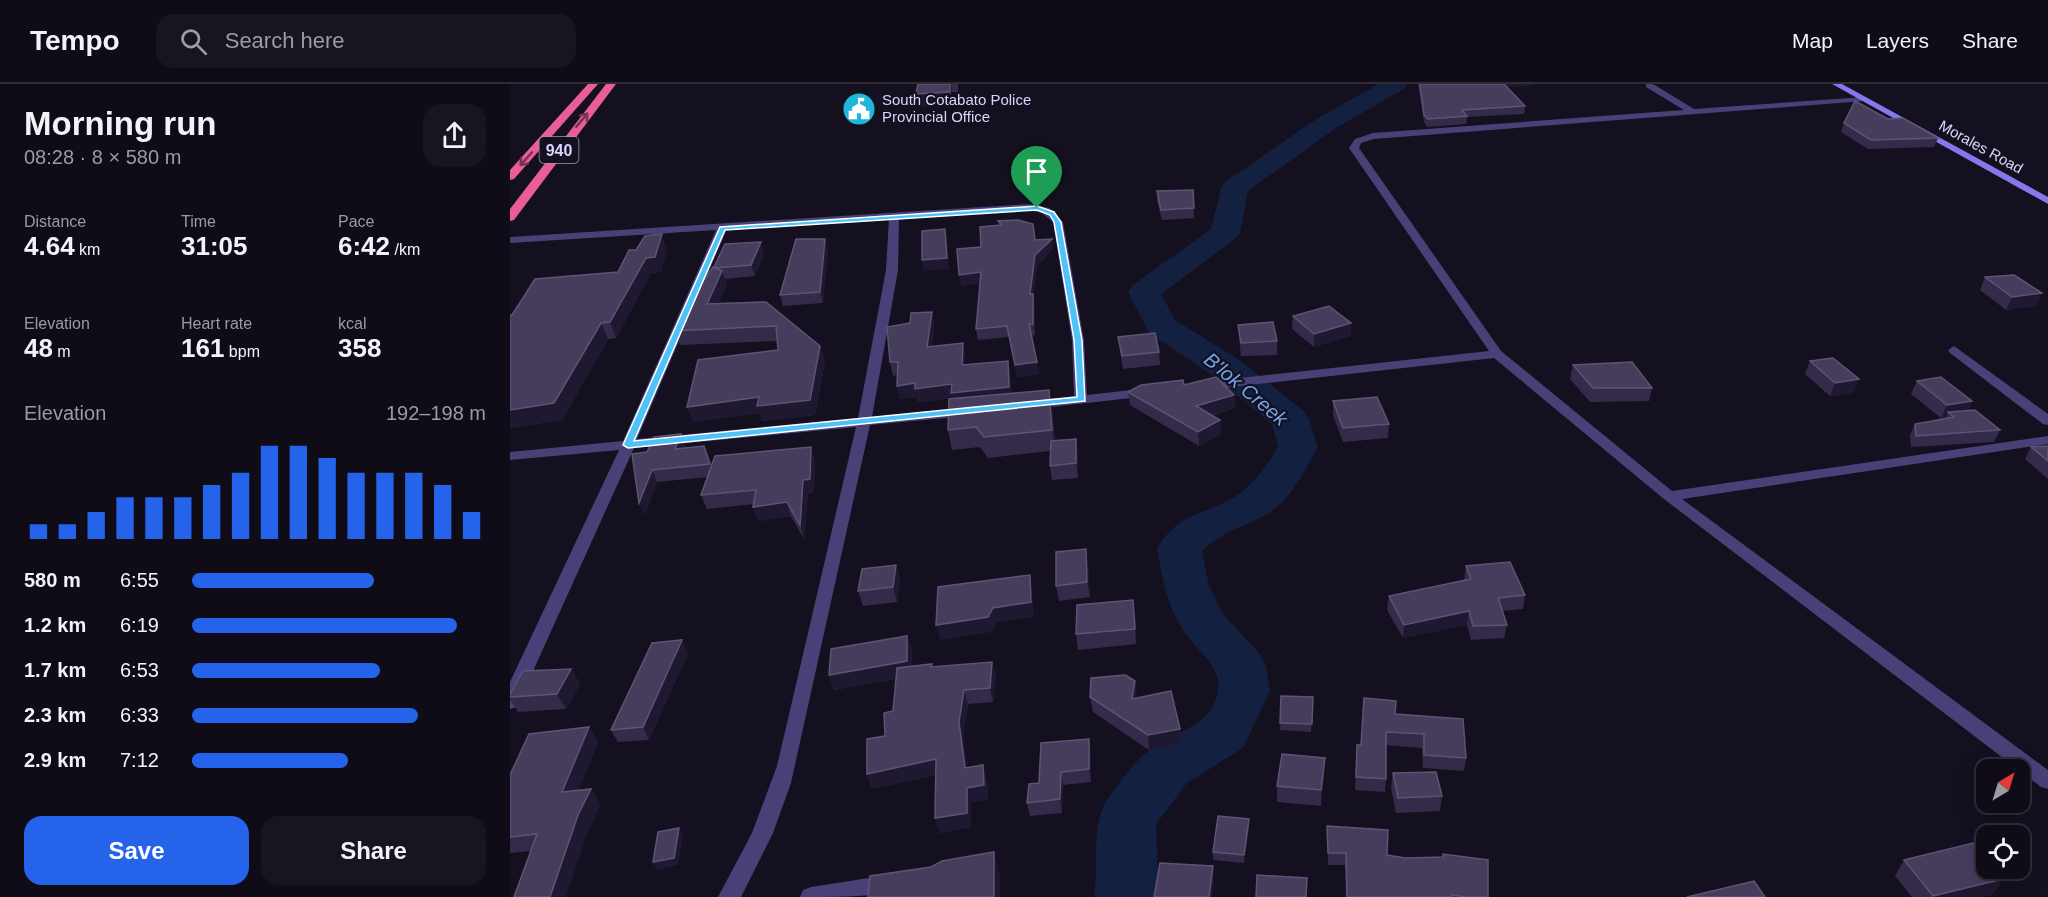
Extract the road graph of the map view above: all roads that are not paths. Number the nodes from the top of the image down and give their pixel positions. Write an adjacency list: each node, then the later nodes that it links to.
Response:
1 (593, 84): 7 (highway, 940, one-way to 7)
2 (611, 84): 10 (highway, 940, one-way to 2)
3 (1836, 84): 5 (street, Morales Road)
4 (1649, 85): 6 (street)
5 (1864, 99): 6 (street); 8 (street, Morales Road)
6 (1693, 112): 14 (street)
7 (510, 177)
8 (2048, 201)
9 (894, 216): 11 (street); 17 (street); 21 (street)
10 (510, 218)
11 (722, 228): 12 (street); 23 (street)
12 (510, 240)
13 (1954, 350): 20 (street)
14 (1497, 354): 15 (street); 25 (street)
15 (1187, 388)
16 (1163, 391): 17 (street)
17 (1082, 399): 18 (street)
18 (1014, 407)
19 (980, 411): 21 (street)
20 (2048, 422)
21 (864, 423): 23 (street); 29 (street)
22 (2048, 440): 25 (street)
23 (628, 445): 24 (street); 26 (street)
24 (510, 456)
25 (1669, 496): 27 (street)
26 (510, 702)
27 (2048, 781)
28 (903, 882): 30 (street)
29 (729, 897)
30 (811, 897)

